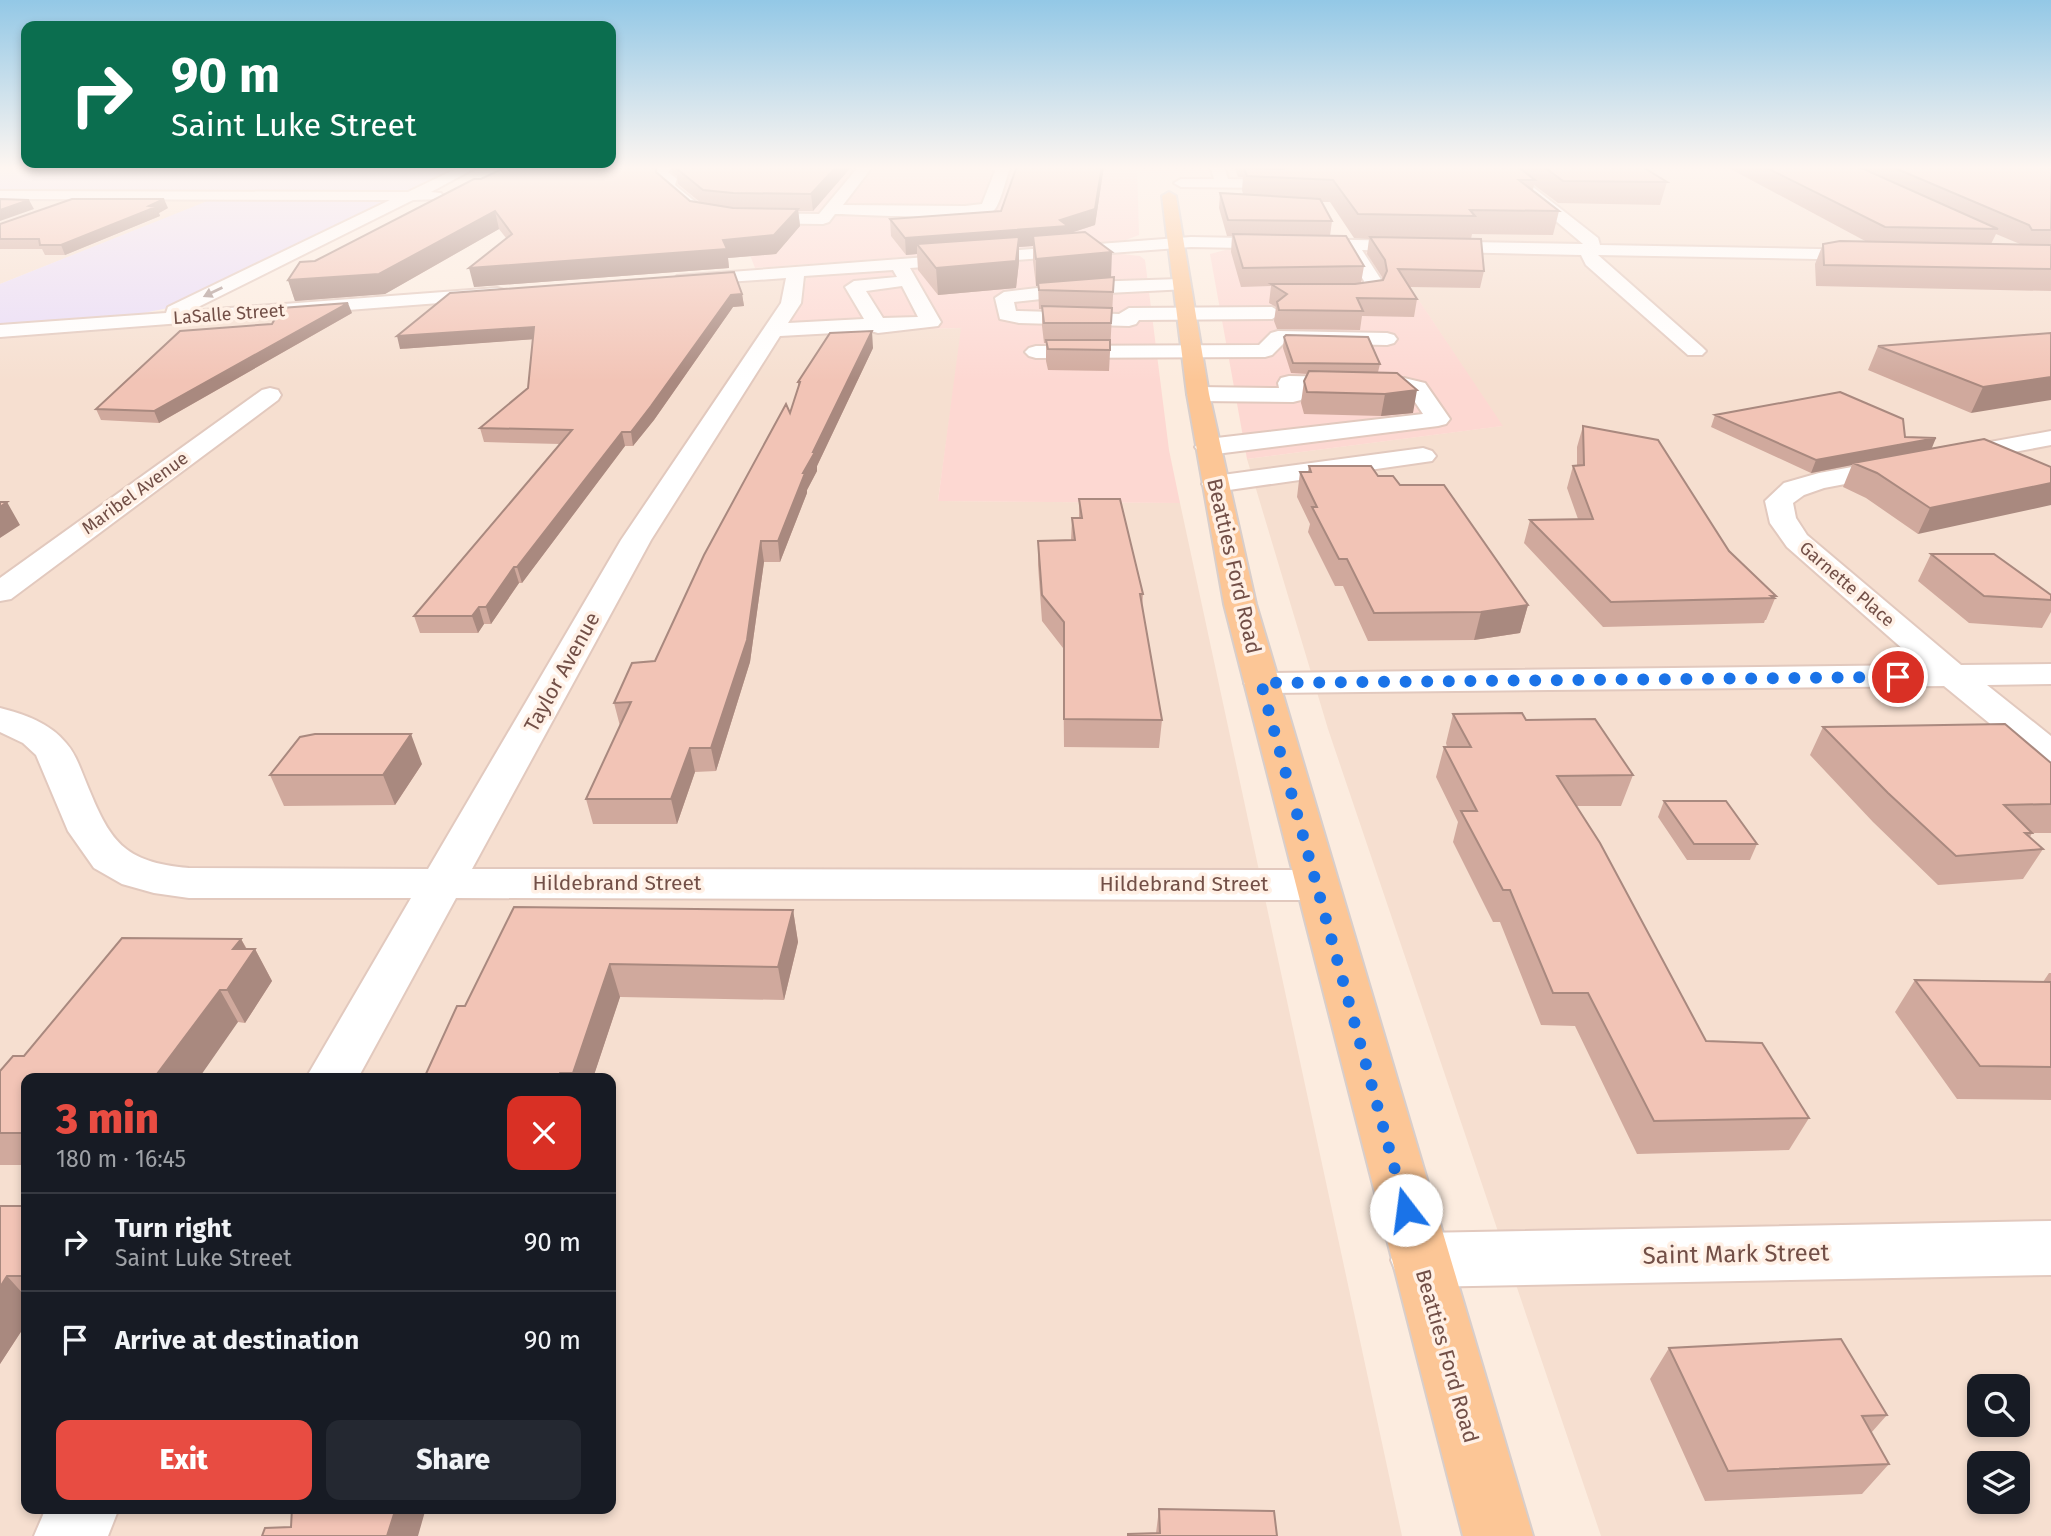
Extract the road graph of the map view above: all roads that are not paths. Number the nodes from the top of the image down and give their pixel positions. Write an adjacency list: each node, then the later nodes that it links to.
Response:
1 (325, 238): 24 (street, one-way to 24)
2 (354, 238): 22 (street)
3 (1172, 238): 20 (main road, Beatties Ford Road)
4 (1587, 238): 8 (street)
5 (1344, 240): 6 (street); 8 (street); 19 (street)
6 (1259, 243): 10 (street); 20 (street)
7 (843, 248): 12 (street)
8 (1591, 251): 9 (street); 30 (street)
9 (1892, 255)
10 (1262, 262)
11 (1198, 264): 20 (street)
12 (857, 267): 13 (street); 14 (street)
13 (796, 272): 15 (street); 26 (street, Taylor Avenue)
14 (904, 272): 20 (street); 20 (street); 25 (street); 25 (street)
15 (661, 282)
16 (1122, 287): 20 (street); 23 (street); 23 (street)
17 (513, 293): 22 (street, LaSalle Street)
18 (1264, 294): 21 (street)
19 (1316, 294)
20 (1185, 301): 21 (street); 23 (street); 28 (street); 32 (street); 36 (main road, Beatties Ford Road); 36 (street)
21 (1272, 313): 28 (street)
22 (198, 317): 24 (street, LaSalle Street)
23 (1129, 317): 32 (street)
24 (156, 320): 27 (street, LaSalle Street)
25 (878, 327): 26 (street)
26 (774, 330): 43 (street, Taylor Avenue)
27 (0, 331)
28 (1278, 337): 29 (street)
29 (1387, 339)
30 (1695, 351)
31 (1036, 352): 32 (street)
32 (1131, 353)
33 (270, 395): 37 (street, Maribel Avenue)
34 (2051, 438): 39 (street, Garnette Place)
35 (1423, 456): 36 (street)
36 (1211, 466): 40 (main road, Beatties Ford Road)
37 (0, 592)
38 (2051, 674): 39 (street)
39 (1954, 676): 40 (street); 42 (street)
40 (1261, 683): 44 (main road, Beatties Ford Road)
41 (0, 719): 43 (street, Hildebrand Street)
42 (2051, 755)
43 (444, 883): 44 (street, Hildebrand Street); 45 (street, Taylor Avenue)
44 (1316, 885): 47 (main road, Beatties Ford Road)
45 (335, 1073)
46 (2051, 1248): 47 (street, Saint Mark Street)
47 (1420, 1260): 50 (main road, Beatties Ford Road)
48 (82, 1514): 49 (street)
49 (69, 1536)
50 (1498, 1536)

